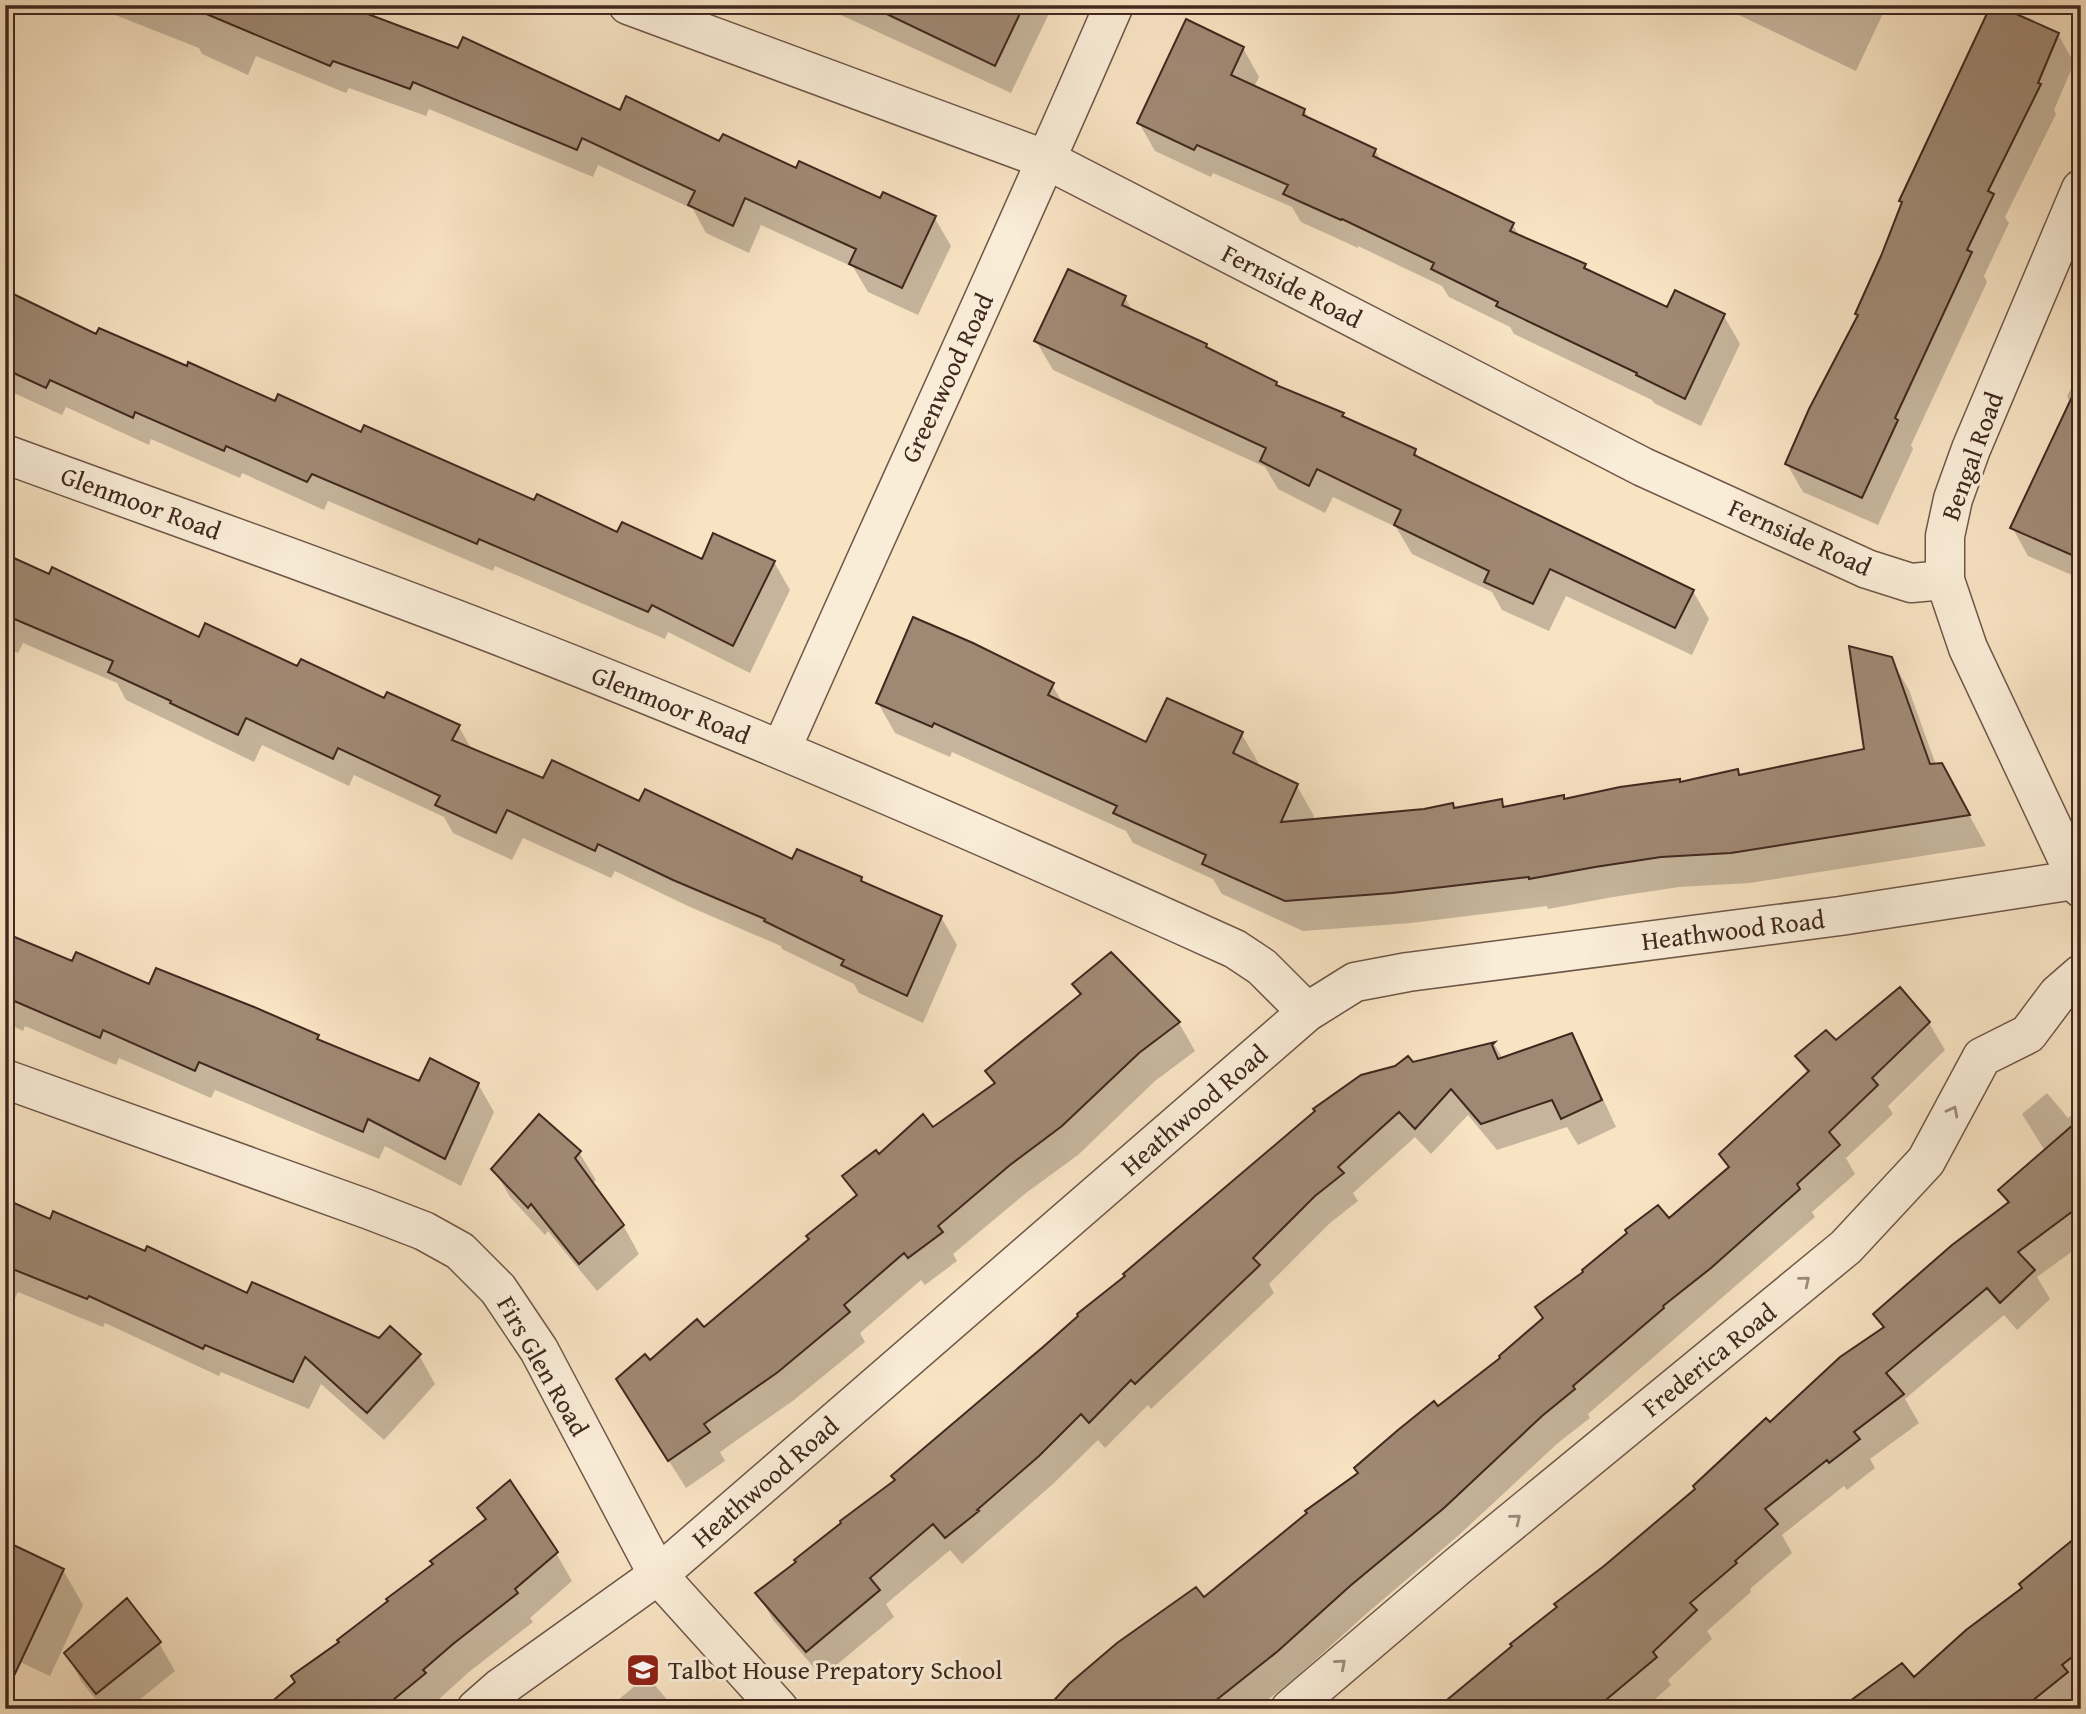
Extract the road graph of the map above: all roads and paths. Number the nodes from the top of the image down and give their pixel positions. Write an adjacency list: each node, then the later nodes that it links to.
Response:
1 (628, 5): 3 (street, Fernside Road)
2 (1114, 5): 3 (street, Greenwood Road)
3 (1047, 160): 6 (street, Fernside Road); 7 (street, Greenwood Road)
4 (2081, 189): 6 (street, Bengal Road)
5 (5, 454): 7 (street, Glenmoor Road)
6 (1945, 580): 8 (street, Bengal Road)
7 (781, 750): 10 (street, Glenmoor Road)
8 (2079, 882): 10 (street, Heathwood Road)
9 (2081, 974): 15 (street, Frederica Road, one-way to 9)
10 (1307, 1013): 12 (street, Heathwood Road)
11 (5, 1079): 12 (street, Firs Glen Road)
12 (658, 1575): 13 (street, Heathwood Road); 14 (street, Firs Glen Road)
13 (476, 1709)
14 (779, 1709)
15 (1290, 1709)

